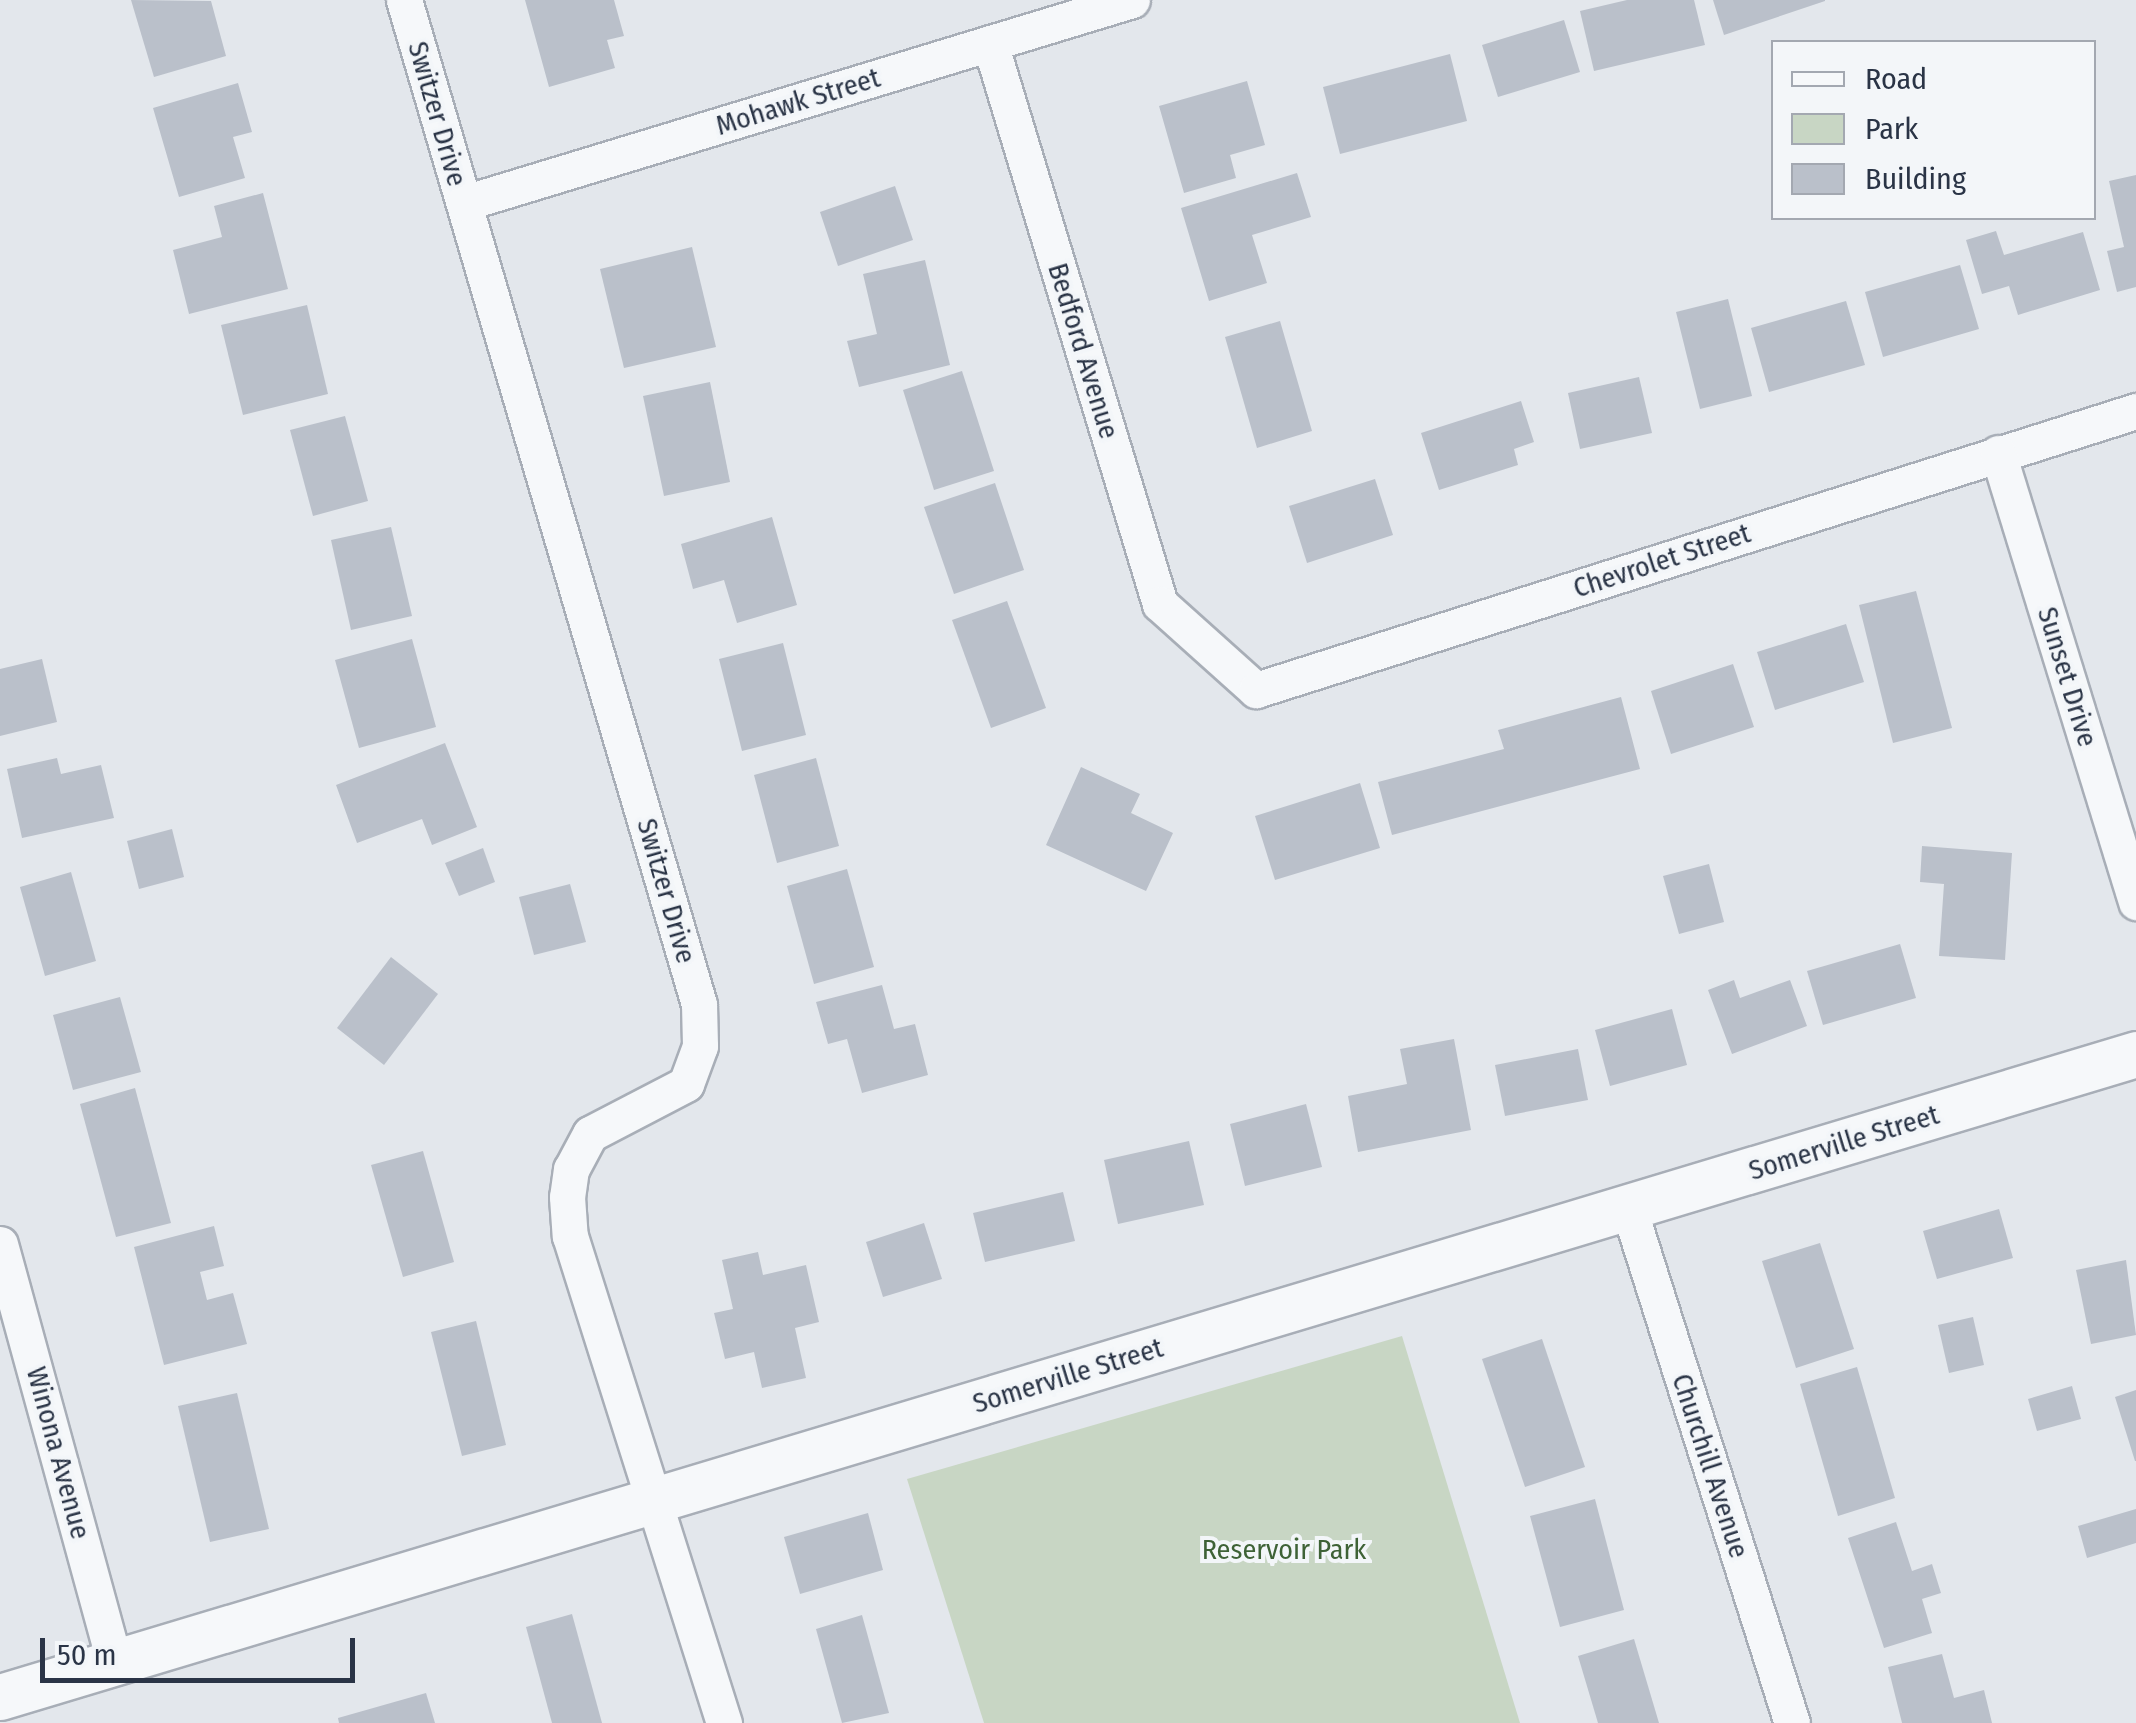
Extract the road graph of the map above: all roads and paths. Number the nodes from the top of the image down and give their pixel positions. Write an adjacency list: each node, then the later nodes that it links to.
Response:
1 (404, 0): 4 (street, Switzer Drive)
2 (1132, 0): 3 (street, Mohawk Street)
3 (990, 42): 4 (street, Mohawk Street); 7 (street, Bedford Avenue)
4 (464, 203): 12 (street, Switzer Drive)
5 (2136, 411): 6 (street, Chevrolet Street)
6 (1998, 452): 7 (street, Chevrolet Street); 8 (street, Sunset Drive)
7 (1203, 643)
8 (2136, 902)
9 (2136, 1054): 10 (street, Somerville Street)
10 (1629, 1209): 12 (street, Somerville Street); 16 (street, Churchill Avenue)
11 (0, 1244): 13 (street, Winona Avenue)
12 (654, 1500): 13 (street, Somerville Street); 15 (street, Switzer Drive)
13 (115, 1663): 14 (street, Somerville Street)
14 (0, 1697)
15 (724, 1723)
16 (1792, 1723)

